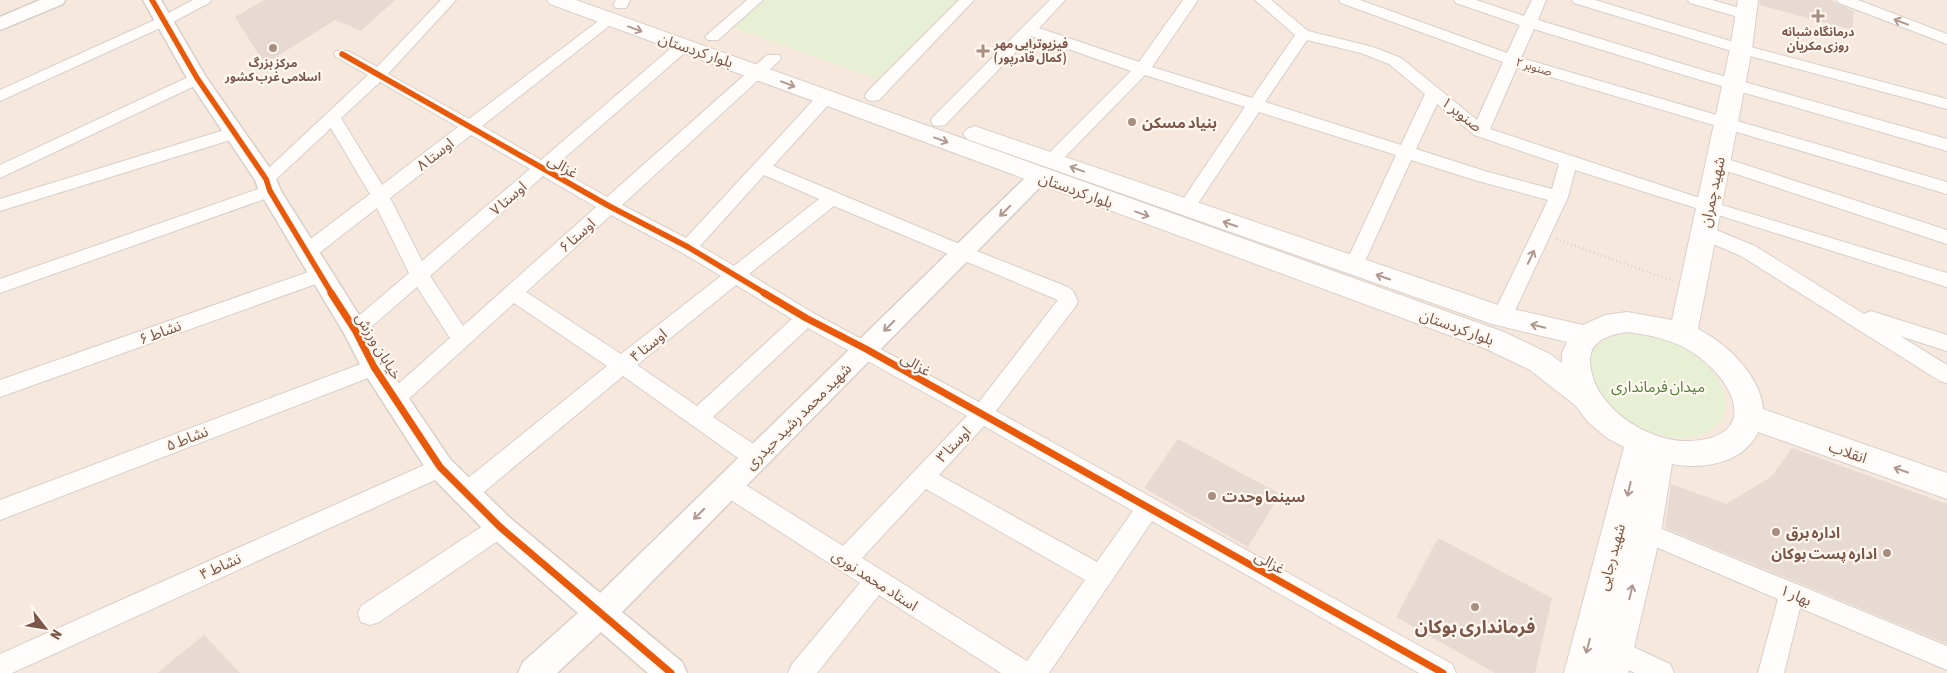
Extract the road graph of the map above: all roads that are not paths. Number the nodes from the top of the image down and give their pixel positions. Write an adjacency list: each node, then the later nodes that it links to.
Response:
1 (56, 0): 21 (street)
2 (204, 0): 19 (street)
3 (450, 0): 32 (street)
4 (557, 0): 17 (main road, بلوار کردستان)
5 (756, 0): 24 (street)
6 (967, 0): 37 (street)
7 (1058, 0): 22 (street)
8 (1192, 0): 31 (street)
9 (1263, 0): 23 (street, صنوبر ۱)
10 (1346, 0): 29 (street, صنوبر ۲)
11 (1461, 0): 20 (street)
12 (1539, 0): 20 (street)
13 (1579, 0): 27 (street)
14 (1695, 0): 18 (street)
15 (1765, 0): 27 (main road, شهید چمران)
16 (1844, 0): 25 (street, one-way to 16)
17 (615, 6): 24 (main road, بلوار کردستان); 26 (main road, بلوار کردستان, one-way to 26); 44 (street, اوستا ۸)
18 (1747, 7): 27 (main road, شهید چمران)
19 (158, 10): 33 (street, خیابان ورزش); 36 (street)
20 (1529, 23): 29 (street); 34 (street)
21 (0, 24)
22 (1029, 30): 31 (street); 42 (street)
23 (1303, 34): 35 (street, صنوبر ۱); 40 (street)
24 (713, 36): 30 (main road, بلوار کردستان)
25 (1947, 39)
26 (683, 46): 30 (main road, بلوار کردستان); 52 (street, اوستا ۷)
27 (1741, 49): 34 (main road, شهید چمران); 39 (street)
28 (342, 54): 32 (street, غزالی)
29 (1512, 60): 43 (street, صنوبر ۲); 45 (street)
30 (766, 65): 37 (main road, بلوار کردستان); 38 (main road, بلوار کردستان, one-way to 38); 61 (street, اوستا ۶)
31 (1142, 70): 40 (street); 53 (street)
32 (379, 74): 41 (street); 44 (street, غزالی)
33 (197, 78): 46 (street, خیابان ورزش); 54 (street)
34 (1734, 85): 43 (main road, شهید چمران); 47 (street)
35 (1434, 92): 45 (street, صنوبر ۱); 48 (street)
36 (0, 96)
37 (873, 96): 42 (main road, بلوار کردستان)
38 (825, 98): 51 (street); 53 (main road, بلوار کردستان, one-way to 53)
39 (1947, 104)
40 (1256, 105): 48 (street); 63 (street)
41 (332, 117): 55 (street); 57 (street)
42 (939, 121): 53 (main road, بلوار کردستان)
43 (1726, 124): 50 (main road, شهید چمران); 56 (street, صنوبر ۲)
44 (469, 128): 52 (street, غزالی); 57 (street, اوستا ۸)
45 (1480, 131): 49 (street, صنوبر ۱)
46 (234, 132): 55 (street, خیابان ورزش); 60 (street)
47 (1947, 145)
48 (1406, 152): 59 (street); 69 (street)
49 (1568, 162): 59 (street); 62 (street, صنوبر ۱)
50 (1718, 162): 62 (main road, شهید چمران); 65 (street)
51 (760, 167): 58 (street); 66 (street)
52 (542, 168): 61 (street, غزالی); 70 (street, اوستا ۷)
53 (1046, 169): 63 (main road, بلوار کردستان, one-way to 53); 68 (street, شهید محمد رشید حیدری, one-way to 68); 78 (main road, بلوار کردستان, one-way to 78)
54 (0, 172)
55 (268, 185): 67 (street, خیابان ورزش); 74 (street)
56 (1947, 188)
57 (380, 196): 67 (street, اوستا ۸); 70 (street)
58 (832, 198): 68 (street); 72 (street, اوستا ۴)
59 (1559, 198): 78 (street, one-way to 59)
60 (0, 205)
61 (608, 206): 66 (street, غزالی); 75 (street, اوستا ۶)
62 (1709, 207): 64 (main road, شهید چمران); 73 (street, صنوبر ۱)
63 (1186, 208): 69 (main road, بلوار کردستان, one-way to 63)
64 (1704, 232): 76 (street); 80 (main road, شهید چمران)
65 (1947, 237)
66 (688, 248): 72 (street, غزالی)
67 (307, 252): 71 (street, خیابان ورزش)
68 (962, 254): 84 (street, شهید محمد رشید حیدری, one-way to 84); 91 (street, اوستا ۳)
69 (1353, 267): 78 (main road, بلوار کردستان, one-way to 69)
70 (419, 274): 79 (street, اوستا ۷); 82 (street)
71 (320, 275): 79 (street, خیابان ورزش); 88 (street, نشاط ۶)
72 (735, 275): 77 (street, غزالی); 85 (street, اوستا ۴)
73 (1947, 280)
74 (0, 286)
75 (513, 293): 82 (street, اوستا ۶); 85 (street)
76 (1847, 312): 83 (street); 87 (street)
77 (806, 318): 84 (street, غزالی); 93 (street)
78 (1498, 329): 81 (main road, بلوار کردستان, one-way to 78); 90 (main road, بلوار کردستان)
79 (355, 330): 86 (street, خیابان ورزش)
80 (1683, 334): 81 (main road); 92 (main road)
81 (1586, 336): 90 (main road)
82 (461, 339): 89 (street, اوستا ۶)
83 (1947, 343)
84 (866, 349): 91 (street, غزالی); 95 (street, شهید محمد رشید حیدری)
85 (622, 365): 93 (street); 100 (street, اوستا ۴)
86 (374, 367): 89 (street, خیابان ورزش); 102 (street, نشاط ۵)
87 (1947, 375)
88 (0, 389)
89 (396, 398): 96 (street, خیابان ورزش)
90 (1585, 398): 94 (main road)
91 (981, 415): 97 (street, اوستا ۳); 101 (street, غزالی)
92 (1750, 417): 94 (main road); 99 (main road, انقلاب, one-way to 92)
93 (698, 418): 95 (street)
94 (1650, 445): 104 (main road, شهید رجایی); 120 (main road, شهید رجایی, one-way to 120)
95 (756, 458): 98 (street, شهید محمد رشید حیدری)
96 (440, 467): 100 (street, خیابان ورزش); 113 (street, نشاط ۴)
97 (922, 476): 105 (street, اوستا ۳); 106 (street)
98 (728, 486): 105 (street, استاد محمد نوری); 109 (street, شهید محمد رشید حیدری, one-way to 109)
99 (1947, 486)
100 (465, 494): 103 (street, خیابان ورزش)
101 (1148, 508): 106 (street); 119 (street, غزالی)
102 (0, 510)
103 (500, 527): 109 (street, خیابان ورزش); 110 (street)
104 (1645, 532): 108 (street, بهار ۱); 112 (main road, شهید رجایی, one-way to 104)
105 (845, 560): 107 (street, استاد محمد نوری)
106 (1100, 576): 118 (street)
107 (876, 581): 116 (street); 117 (street, استاد محمد نوری)
108 (1792, 593): 111 (street, بهار ۱); 122 (street)
109 (600, 613): 114 (street, شهید محمد رشید حیدری); 115 (street, خیابان ورزش)
110 (370, 614)
111 (1947, 658)
112 (1614, 662): 121 (street)
113 (0, 666)
114 (534, 673)
115 (671, 673)
116 (801, 673)
117 (1023, 673)
118 (1034, 673)
119 (1443, 673)
120 (1581, 673)
121 (1661, 673)
122 (1771, 673)

